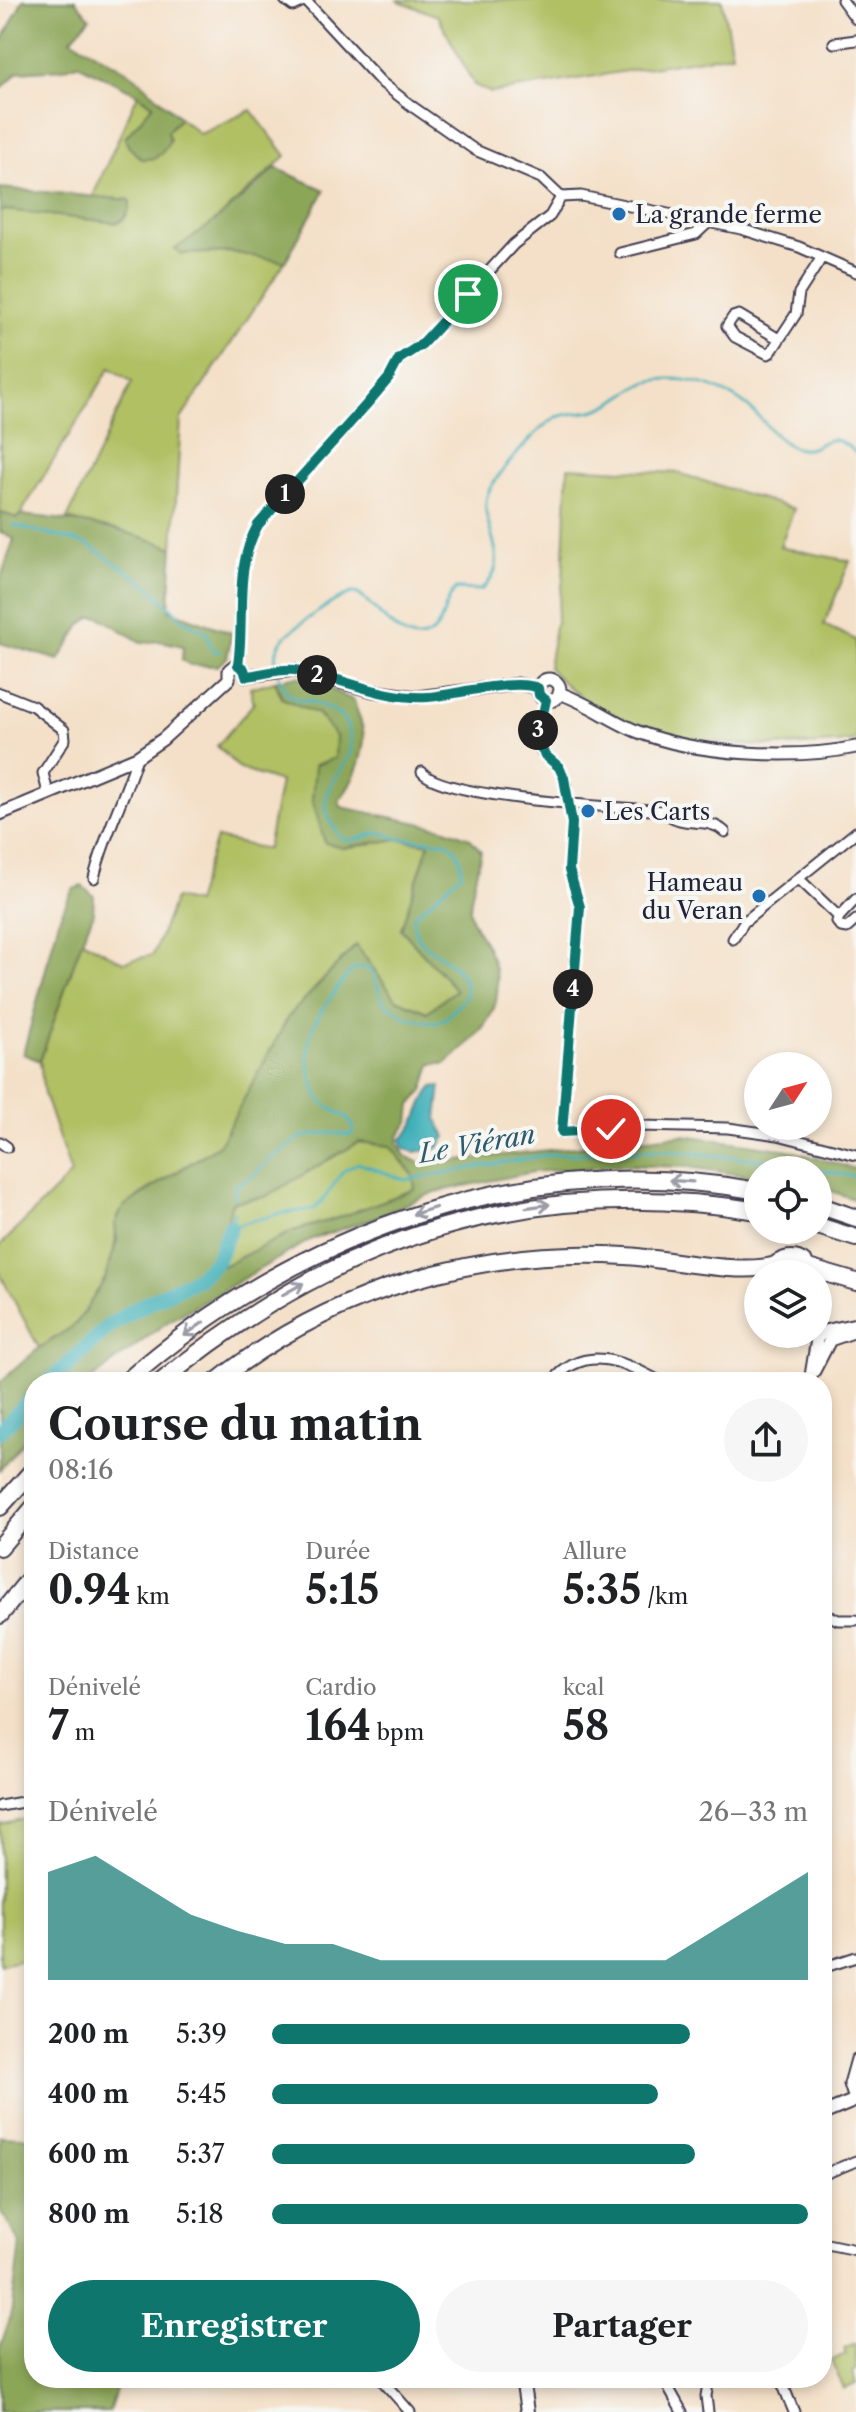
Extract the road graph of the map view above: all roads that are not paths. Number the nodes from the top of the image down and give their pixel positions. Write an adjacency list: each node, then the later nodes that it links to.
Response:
1 (285, 0): 2 (street)
2 (305, 0): 7 (street)
3 (843, 0): 4 (street)
4 (856, 19)
5 (856, 40): 6 (street)
6 (834, 43)
7 (561, 197): 8 (street); 13 (street)
8 (710, 221): 9 (street); 10 (street)
9 (620, 253)
10 (822, 257): 11 (street); 12 (street)
11 (856, 272)
12 (779, 339): 12 (street)
13 (238, 665): 14 (street); 15 (street)
14 (246, 676): 15 (street); 16 (street)
15 (229, 679): 21 (street)
16 (538, 688): 18 (street); 19 (street)
17 (0, 693): 23 (street)
18 (559, 693): 19 (street); 20 (street)
19 (546, 700): 24 (street)
20 (856, 747)
21 (137, 757): 23 (street); 28 (street)
22 (422, 772): 24 (street)
23 (48, 793): 25 (street)
24 (568, 803): 26 (street); 34 (street)
25 (0, 814)
26 (725, 832)
27 (856, 832): 29 (street)
28 (94, 878)
29 (798, 878): 31 (street); 33 (street)
30 (856, 899): 31 (street)
31 (839, 917): 32 (street)
32 (856, 920)
33 (733, 939)
34 (856, 1155)
35 (744, 1189): 51 (highway, one-way to 51)
36 (744, 1209): 52 (highway, one-way to 36)
37 (832, 1210): 38 (highway)
38 (856, 1218)
39 (832, 1230): 40 (highway)
40 (856, 1238)
41 (744, 1268): 53 (highway)
42 (832, 1277): 44 (highway)
43 (744, 1278): 54 (highway)
44 (856, 1284): 45 (highway)
45 (832, 1285)
46 (856, 1324): 47 (street)
47 (832, 1331)
48 (856, 1331): 49 (street)
49 (832, 1334)
50 (817, 1348): 57 (street)
51 (139, 1372)
52 (174, 1372)
53 (230, 1372)
54 (243, 1372)
55 (564, 1372): 56 (street)
56 (642, 1372)
57 (812, 1372)
58 (24, 1480): 59 (highway)
59 (0, 1507)
60 (24, 1519): 61 (highway)
61 (0, 1547)
62 (24, 1574): 64 (highway)
63 (24, 1585): 65 (highway)
64 (0, 1602)
65 (0, 1615)
66 (832, 1617): 67 (street)
67 (856, 1620)
68 (24, 1802): 69 (street)
69 (0, 1806)
70 (856, 1957): 71 (street)
71 (832, 1965)
72 (856, 2059): 73 (street)
73 (855, 2101): 74 (main road)
74 (832, 2110)
75 (856, 2161): 76 (street)
76 (832, 2171)
77 (832, 2245): 78 (street)
78 (856, 2250)
79 (389, 2388): 85 (street)
80 (523, 2388): 86 (main road)
81 (530, 2388): 87 (main road)
82 (669, 2388): 88 (street)
83 (707, 2388): 89 (street)
84 (784, 2388): 90 (street)
85 (410, 2412)
86 (527, 2412)
87 (534, 2412)
88 (682, 2412)
89 (708, 2412)
90 (794, 2412)

